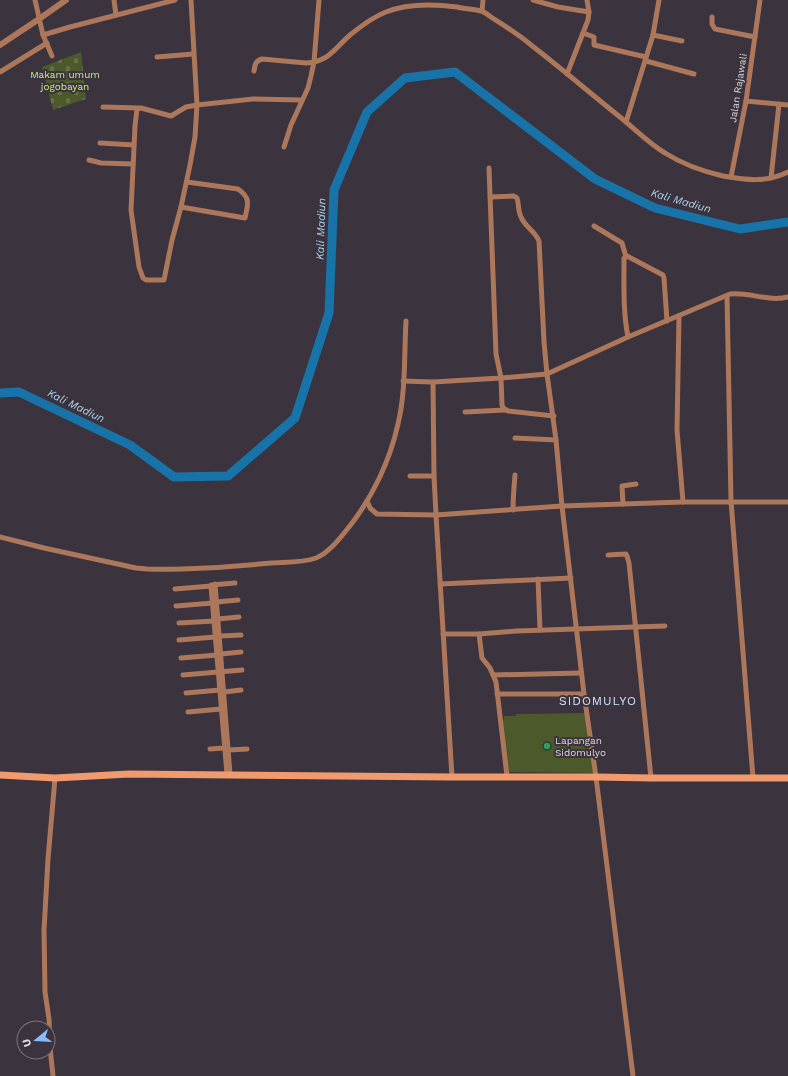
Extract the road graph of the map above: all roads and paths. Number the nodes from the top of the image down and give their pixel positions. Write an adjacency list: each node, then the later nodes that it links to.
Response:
1 (35, 0): 16 (street)
2 (66, 0): 16 (street)
3 (114, 0): 14 (street)
4 (174, 0): 14 (street)
5 (191, 0): 24 (street)
6 (319, 0): 28 (street)
7 (483, 0): 12 (street)
8 (533, 0): 13 (street)
9 (587, 0): 13 (street)
10 (659, 0): 19 (street)
11 (760, 0): 20 (street, Jalan Rajawali)
12 (482, 11): 28 (street); 31 (street)
13 (589, 12): 17 (street)
14 (116, 15): 18 (street)
15 (712, 17): 20 (street)
16 (39, 19): 18 (street); 23 (street)
17 (583, 33): 27 (street); 31 (street)
18 (43, 35): 22 (street)
19 (653, 35): 21 (street); 27 (street)
20 (755, 37): 34 (street, Jalan Rajawali)
21 (682, 41)
22 (47, 43): 25 (street); 30 (street)
23 (0, 45)
24 (193, 54): 26 (street); 36 (street)
25 (52, 56)
26 (157, 56)
27 (646, 59): 32 (street); 40 (street)
28 (314, 62): 29 (street); 33 (street)
29 (254, 71)
30 (0, 72)
31 (567, 74): 40 (street)
32 (694, 74)
33 (301, 100): 36 (street); 43 (street)
34 (746, 101): 35 (street); 48 (street, Jalan Rajawali)
35 (779, 104): 37 (street); 49 (street)
36 (197, 105): 39 (street); 50 (street)
37 (788, 105)
38 (103, 107): 39 (street)
39 (139, 108): 42 (street)
40 (626, 122): 48 (street)
41 (100, 143): 42 (street)
42 (134, 145): 45 (street)
43 (284, 147)
44 (89, 160): 45 (street)
45 (133, 164): 52 (street)
46 (489, 168): 51 (street)
47 (788, 172): 49 (street)
48 (731, 177): 49 (street)
49 (771, 178)
50 (187, 182): 52 (street); 52 (street)
51 (490, 198): 61 (street); 62 (street)
52 (181, 207)
53 (594, 226): 54 (street)
54 (626, 257): 59 (street); 60 (street)
55 (727, 296): 56 (street); 57 (street); 75 (street)
56 (788, 297)
57 (679, 316): 59 (street); 76 (street)
58 (406, 321): 63 (street)
59 (667, 321): 60 (street)
60 (628, 337): 61 (street)
61 (547, 374): 62 (street); 67 (street)
62 (501, 378): 64 (street); 65 (street)
63 (403, 380): 64 (street); 74 (street)
64 (433, 382): 72 (street)
65 (505, 410): 66 (street); 67 (street)
66 (465, 412)
67 (554, 416): 69 (street)
68 (515, 438): 69 (street)
69 (556, 440): 79 (street)
70 (515, 475): 80 (street)
71 (410, 476): 72 (street)
72 (434, 476): 81 (street)
73 (636, 484): 78 (street)
74 (367, 501): 81 (street); 82 (street)
75 (731, 501): 76 (street); 77 (street); 130 (street)
76 (683, 502): 78 (street)
77 (788, 502)
78 (623, 504): 79 (street)
79 (562, 506): 80 (street); 84 (street)
80 (513, 510): 81 (street)
81 (436, 515): 87 (street)
82 (0, 537)
83 (608, 555): 97 (street)
84 (570, 578): 85 (street); 98 (street)
85 (538, 579): 87 (street); 99 (street)
86 (235, 583): 88 (street)
87 (440, 584): 100 (street)
88 (213, 585): 89 (street); 91 (street)
89 (175, 589)
90 (238, 600): 91 (street)
91 (215, 603): 92 (street); 94 (street)
92 (176, 606)
93 (239, 618): 94 (street)
94 (216, 620): 95 (street); 103 (street)
95 (179, 624)
96 (664, 626): 97 (street)
97 (636, 627): 98 (street); 129 (street)
98 (576, 629): 99 (street); 109 (street)
99 (540, 630): 101 (street)
100 (443, 634): 101 (street); 126 (street)
101 (478, 634): 110 (street)
102 (241, 635): 103 (street)
103 (218, 637): 104 (street); 106 (street)
104 (179, 640)
105 (241, 652): 106 (street)
106 (219, 654): 107 (street); 112 (street)
107 (181, 658)
108 (242, 670): 112 (street)
109 (581, 673): 110 (street); 117 (street)
110 (493, 674): 116 (street)
111 (183, 675): 112 (street)
112 (221, 675): 114 (street)
113 (241, 690): 114 (street)
114 (222, 691): 115 (street); 118 (street); 120 (street)
115 (186, 693)
116 (497, 694): 117 (street); 125 (street)
117 (584, 694): 127 (street)
118 (221, 709): 119 (street); 120 (street)
119 (188, 712)
120 (227, 749): 121 (street); 122 (street); 123 (street)
121 (247, 749)
122 (210, 750)
123 (228, 774): 126 (main road); 128 (main road)
124 (0, 775): 128 (main road)
125 (507, 776): 126 (main road); 127 (main road)
126 (452, 777)
127 (596, 777): 129 (main road); 133 (street)
128 (55, 778): 132 (street)
129 (651, 778): 130 (main road)
130 (753, 778): 131 (main road)
131 (788, 778)
132 (53, 1076)
133 (633, 1076)

